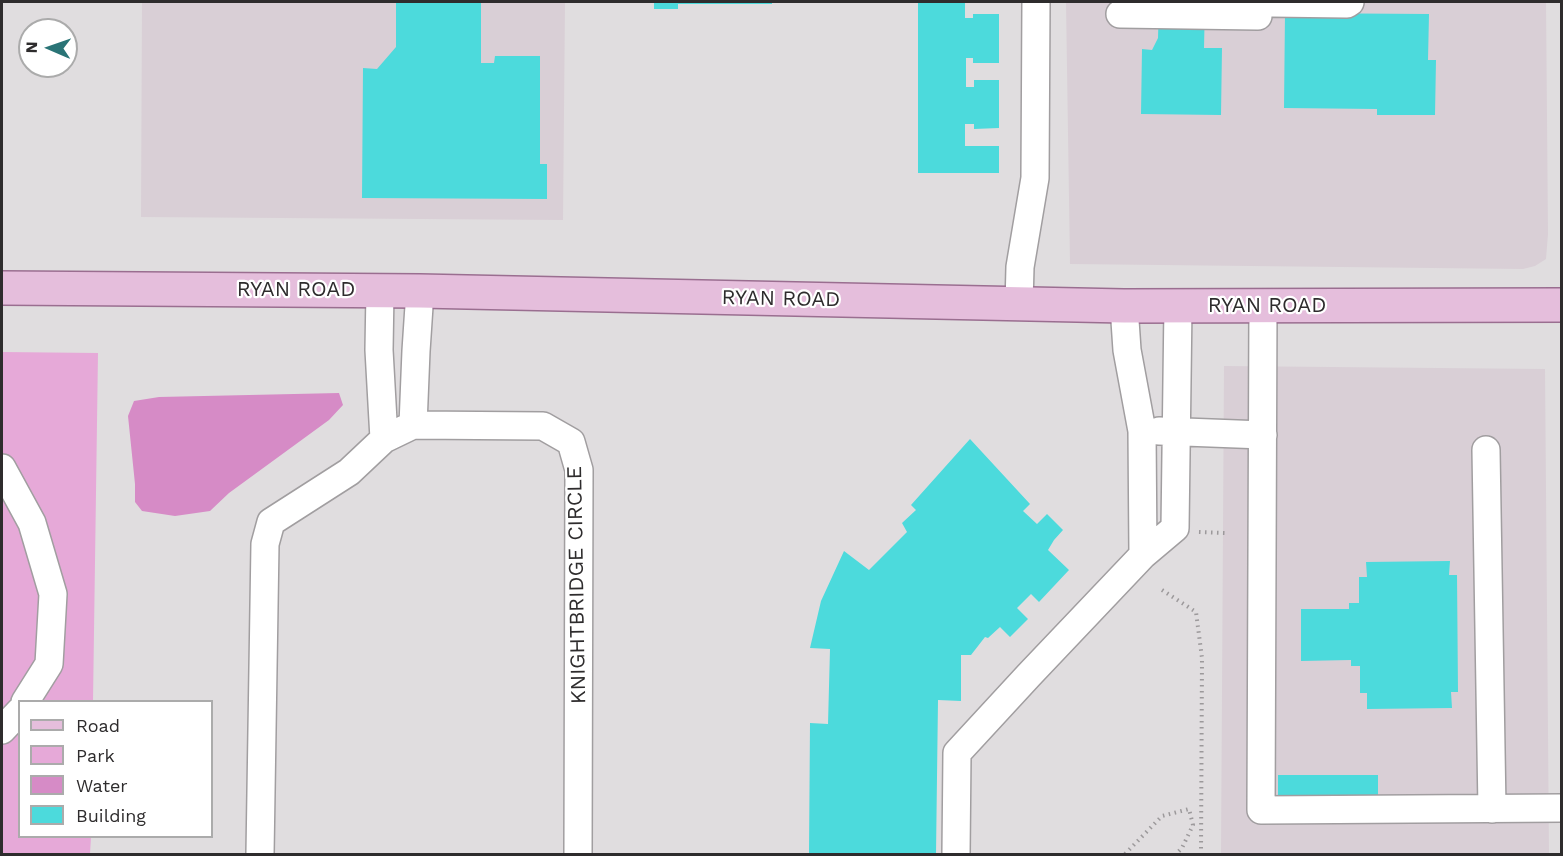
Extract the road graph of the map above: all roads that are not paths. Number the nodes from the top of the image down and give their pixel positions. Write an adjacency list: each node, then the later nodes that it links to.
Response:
1 (1036, 2): 7 (street)
2 (1350, 2): 3 (street)
3 (1120, 14)
4 (2, 288): 5 (main road, RYAN ROAD)
5 (380, 291): 6 (main road, RYAN ROAD); 16 (street)
6 (420, 291): 7 (main road, RYAN ROAD); 12 (street)
7 (1019, 304): 9 (main road, RYAN ROAD)
8 (1562, 305): 11 (main road, RYAN ROAD)
9 (1124, 306): 10 (main road, RYAN ROAD); 13 (street)
10 (1178, 306): 11 (main road, RYAN ROAD); 14 (street)
11 (1263, 306): 15 (street)
12 (413, 425): 16 (street, KNIGHTBRIDGE CIRCLE); 26 (street, KNIGHTBRIDGE CIRCLE)
13 (1142, 431): 14 (street); 19 (street)
14 (1176, 431): 15 (street); 19 (street)
15 (1263, 435): 24 (street)
16 (384, 439): 25 (street, KNIGHTBRIDGE CIRCLE)
17 (1486, 450): 24 (street)
18 (2, 468): 20 (street)
19 (1143, 555): 27 (street)
20 (27, 700)
21 (18, 713): 22 (street)
22 (2, 730)
23 (1562, 808): 24 (street)
24 (1492, 809)
25 (260, 855)
26 (578, 855)
27 (956, 855)

